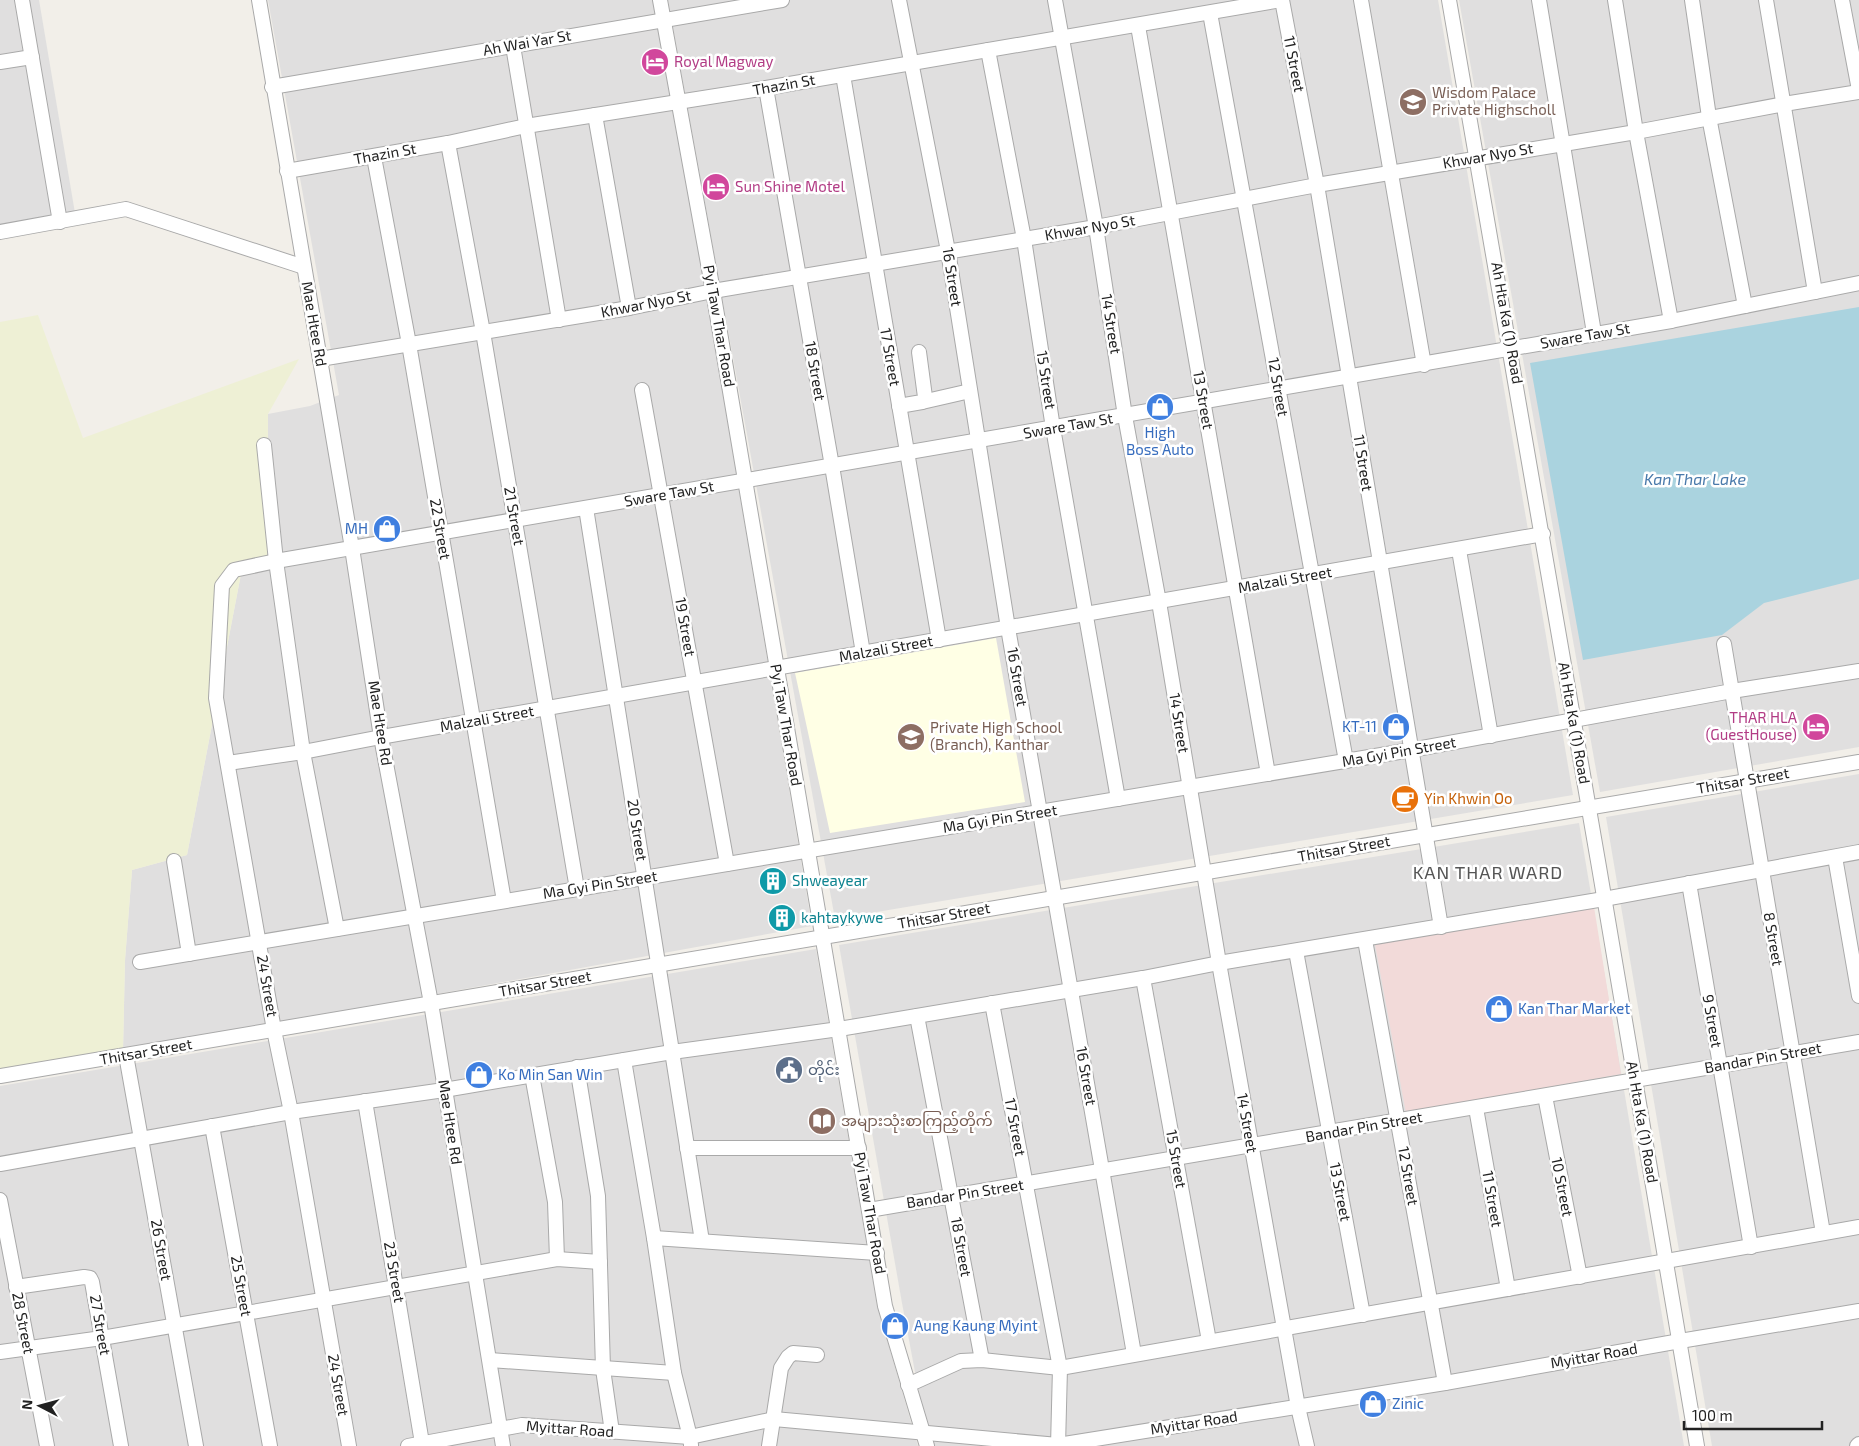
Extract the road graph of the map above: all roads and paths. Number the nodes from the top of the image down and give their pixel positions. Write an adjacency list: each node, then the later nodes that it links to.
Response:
1 (22, 0): 21 (street)
2 (259, 0): 25 (street, Mae Htee Rd)
3 (660, 0): 16 (street, Pyi Taw Thar Road)
4 (782, 0): 16 (street, Ah Wai Yar St)
5 (899, 0): 23 (street, 16 Street)
6 (1055, 0): 18 (street, 14 Street)
7 (1281, 0): 15 (street, Thazin St); 40 (street, 11 Street)
8 (1361, 0): 39 (street)
9 (1448, 0): 37 (street, Ah Hta Ka (1) Road)
10 (1539, 0): 35 (street)
11 (1615, 0): 33 (street)
12 (1692, 0): 31 (street)
13 (1766, 0): 29 (street)
14 (1842, 0): 27 (street)
15 (1210, 13): 17 (street, Thazin St); 41 (street, 12 Street)
16 (664, 20): 19 (street, Ah Wai Yar St); 28 (street, Pyi Taw Thar Road)
17 (1138, 26): 18 (street, Thazin St); 42 (street, 13 Street)
18 (1062, 37): 20 (street, Thazin St); 44 (street, 14 Street)
19 (513, 46): 25 (street, Ah Wai Yar St); 32 (street)
20 (988, 50): 23 (street, Thazin St); 46 (street, 15 Street)
21 (32, 57): 22 (street); 43 (street)
22 (0, 62)
23 (912, 64): 24 (street, Thazin St); 47 (street, 16 Street)
24 (842, 75): 26 (street, Thazin St); 48 (street, 17 Street)
25 (272, 86): 38 (street, Mae Htee Rd)
26 (766, 88): 28 (street, Thazin St); 50 (street, 18 Street)
27 (1859, 91): 29 (street, Khwar Nyo St)
28 (679, 102): 30 (street, Thazin St); 52 (street, Pyi Taw Thar Road)
29 (1784, 104): 31 (street, Khwar Nyo St); 53 (street)
30 (595, 114): 32 (street, Thazin St); 55 (street)
31 (1709, 117): 33 (street, Khwar Nyo St); 54 (street)
32 (526, 126): 34 (street, Thazin St); 56 (street)
33 (1636, 132): 35 (street, Khwar Nyo St); 57 (street)
34 (448, 143): 36 (street, Thazin St); 58 (street, 21 Street)
35 (1562, 143): 37 (street, Khwar Nyo St); 59 (street)
36 (374, 156): 38 (street, Thazin St); 60 (street, 22 Street)
37 (1477, 158): 39 (street, Khwar Nyo St); 61 (street, Ah Hta Ka (1) Road)
38 (287, 171): 49 (street, Mae Htee Rd)
39 (1391, 173): 40 (street, Khwar Nyo St); 64 (street)
40 (1318, 185): 41 (street, Khwar Nyo St); 65 (street, 11 Street)
41 (1244, 199): 42 (street, Khwar Nyo St); 67 (street, 12 Street)
42 (1170, 213): 44 (street, Khwar Nyo St); 70 (street, 13 Street)
43 (60, 222): 45 (street); 49 (street)
44 (1096, 227): 46 (street, Khwar Nyo St); 72 (street, 14 Street)
45 (0, 232)
46 (1024, 239): 47 (street, Khwar Nyo St); 73 (street, 15 Street)
47 (948, 251): 48 (street, Khwar Nyo St); 68 (street, 16 Street)
48 (874, 264): 50 (street, Khwar Nyo St); 71 (street, 17 Street)
49 (304, 267): 63 (street, Mae Htee Rd)
50 (799, 278): 52 (street, Khwar Nyo St); 77 (street, 18 Street)
51 (1859, 284): 53 (street, Sware Taw St)
52 (713, 291): 55 (street, Khwar Nyo St); 78 (street, Pyi Taw Thar Road)
53 (1815, 292): 54 (street, Sware Taw St)
54 (1745, 306): 57 (street, Sware Taw St)
55 (629, 308): 56 (street, Khwar Nyo St)
56 (558, 320): 58 (street, Khwar Nyo St)
57 (1672, 321): 59 (street, Sware Taw St)
58 (483, 332): 60 (street, Khwar Nyo St); 81 (street, 21 Street)
59 (1594, 333): 61 (street, Sware Taw St)
60 (409, 344): 63 (street, Khwar Nyo St); 82 (street, 22 Street)
61 (1511, 349): 64 (street, Sware Taw St); 83 (street, Ah Hta Ka (1) Road)
62 (919, 352): 69 (street)
63 (320, 359): 84 (street, Mae Htee Rd)
64 (1424, 364): 65 (street, Sware Taw St)
65 (1348, 377): 67 (street, Sware Taw St); 87 (street, 11 Street)
66 (642, 390): 79 (street, 19 Street)
67 (1278, 390): 70 (street, Sware Taw St); 88 (street, 12 Street)
68 (970, 391): 69 (street); 74 (street, 16 Street)
69 (922, 402): 71 (street)
70 (1203, 402): 72 (street, Sware Taw St); 89 (street, 13 Street)
71 (899, 406): 76 (street, 17 Street)
72 (1125, 416): 73 (street, Sware Taw St); 90 (street, 14 Street)
73 (1053, 428): 74 (street, Sware Taw St); 91 (street, 15 Street)
74 (978, 442): 76 (street, Sware Taw St); 92 (street, 16 Street)
75 (264, 445): 86 (street)
76 (906, 453): 77 (street, Sware Taw St); 93 (street, 17 Street)
77 (832, 466): 78 (street, Sware Taw St); 95 (street, 18 Street)
78 (744, 481): 79 (street, Sware Taw St); 96 (street, Pyi Taw Thar Road)
79 (662, 495): 80 (street, Sware Taw St); 98 (street, 19 Street)
80 (586, 508): 81 (street, Sware Taw St); 100 (street, 20 Street)
81 (514, 520): 82 (street, Sware Taw St); 101 (street, 21 Street)
82 (440, 533): 84 (street, Sware Taw St); 102 (street, 22 Street)
83 (1543, 534): 85 (street, Malzali Street); 103 (street, Ah Hta Ka (1) Road)
84 (352, 548): 86 (street, Sware Taw St); 105 (street, Mae Htee Rd)
85 (1459, 550): 87 (street, Malzali Street); 104 (street)
86 (276, 561): 107 (street); 110 (street, 24 Street)
87 (1380, 563): 88 (street, Malzali Street); 106 (street, 11 Street)
88 (1312, 575): 89 (street, Malzali Street); 108 (street, 12 Street)
89 (1235, 588): 90 (street, Malzali Street); 111 (street, 13 Street)
90 (1159, 602): 91 (street, Malzali Street); 113 (street, 14 Street)
91 (1086, 614): 92 (street, Malzali Street); 114 (street, 15 Street)
92 (1008, 628): 93 (street, Malzali Street); 116 (street, 16 Street)
93 (939, 640): 95 (street, Malzali Street)
94 (1724, 644): 99 (street, 8 Street)
95 (863, 653): 96 (street, Malzali Street)
96 (776, 668): 98 (street, Malzali Street); 118 (street, Pyi Taw Thar Road)
97 (1859, 671): 99 (street, Ma Gyi Pin Street)
98 (695, 682): 100 (street, Malzali Street); 122 (street, 19 Street)
99 (1732, 691): 103 (street, Ma Gyi Pin Street); 112 (street, 8 Street)
100 (616, 696): 101 (street, Malzali Street); 125 (street, 20 Street)
101 (546, 708): 102 (street, Malzali Street); 127 (street, 21 Street)
102 (473, 721): 105 (street, Malzali Street); 130 (street, 22 Street)
103 (1574, 721): 104 (street, Ma Gyi Pin Street); 115 (street, Ah Hta Ka (1) Road)
104 (1491, 736): 106 (street, Ma Gyi Pin Street)
105 (382, 737): 107 (street, Malzali Street); 131 (street, Mae Htee Rd)
106 (1411, 750): 108 (street, Ma Gyi Pin Street); 117 (street, 11 Street)
107 (303, 752): 110 (street, Malzali Street); 133 (street)
108 (1346, 761): 111 (street, Ma Gyi Pin Street)
109 (1859, 762): 112 (street, Thitsar Street)
110 (228, 763): 136 (street, 24 Street)
111 (1268, 774): 113 (street, Ma Gyi Pin Street)
112 (1747, 781): 115 (street, Thitsar Street); 123 (street, 8 Street)
113 (1189, 787): 114 (street, Ma Gyi Pin Street); 124 (street, 14 Street)
114 (1118, 799): 116 (street, Ma Gyi Pin Street)
115 (1588, 807): 117 (street, Thitsar Street); 129 (street, Ah Hta Ka (1) Road)
116 (1040, 812): 118 (street, Ma Gyi Pin Street); 128 (street, 16 Street)
117 (1425, 835): 124 (street, Thitsar Street); 132 (street, 11 Street)
118 (808, 851): 122 (street, Ma Gyi Pin Street); 134 (street, Pyi Taw Thar Road)
119 (1859, 852): 120 (street)
120 (1835, 857): 123 (street); 144 (street)
121 (174, 862): 138 (street)
122 (727, 864): 125 (street, Ma Gyi Pin Street)
123 (1762, 870): 126 (street); 152 (street, 8 Street)
124 (1203, 872): 128 (street, Thitsar Street); 140 (street, 14 Street)
125 (645, 878): 127 (street, Ma Gyi Pin Street); 141 (street, 20 Street)
126 (1689, 883): 129 (street); 155 (street, 9 Street)
127 (577, 889): 130 (street, Ma Gyi Pin Street)
128 (1055, 898): 134 (street, Thitsar Street); 143 (street, 16 Street)
129 (1604, 899): 132 (street); 159 (street, Ah Hta Ka (1) Road)
130 (504, 902): 131 (street, Ma Gyi Pin Street)
131 (414, 916): 133 (street, Ma Gyi Pin Street); 145 (street, Mae Htee Rd)
132 (1441, 927): 135 (street)
133 (337, 929): 136 (street, Ma Gyi Pin Street)
134 (823, 937): 141 (street, Thitsar Street); 148 (street, Pyi Taw Thar Road)
135 (1365, 940): 137 (street); 165 (street, 12 Street)
136 (259, 942): 138 (street, Ma Gyi Pin Street); 149 (street, 24 Street)
137 (1296, 951): 140 (street); 167 (street, 13 Street)
138 (189, 954): 139 (street, Ma Gyi Pin Street)
139 (140, 962)
140 (1219, 963): 142 (street); 169 (street, 14 Street)
141 (658, 965): 145 (street, Thitsar Street); 151 (street, 20 Street)
142 (1143, 978): 143 (street); 172 (street, 15 Street)
143 (1071, 990): 146 (street); 174 (street, 16 Street)
144 (1859, 996)
145 (431, 1003): 149 (street, Thitsar Street); 160 (street, Mae Htee Rd)
146 (992, 1003): 147 (street); 175 (street, 17 Street)
147 (917, 1016): 148 (street); 176 (street, 18 Street)
148 (839, 1029): 151 (street); 171 (street, Pyi Taw Thar Road)
149 (274, 1030): 153 (street, Thitsar Street); 164 (street, 24 Street)
150 (1859, 1042): 152 (street, Bandar Pin Street)
151 (672, 1052): 154 (street); 170 (street, 20 Street)
152 (1793, 1053): 155 (street, Bandar Pin Street); 180 (street, 8 Street)
153 (126, 1055): 158 (street, Thitsar Street); 168 (street, 26 Street)
154 (624, 1060): 156 (street); 181 (street)
155 (1720, 1066): 159 (street, Bandar Pin Street); 183 (street, 9 Street)
156 (578, 1067): 157 (street); 186 (street)
157 (532, 1075): 160 (street); 185 (street)
158 (0, 1076)
159 (1635, 1081): 161 (street, Bandar Pin Street); 187 (street, Ah Hta Ka (1) Road)
160 (444, 1090): 162 (street); 188 (street, Mae Htee Rd)
161 (1545, 1096): 163 (street, Bandar Pin Street); 189 (street, 10 Street)
162 (365, 1101): 164 (street); 190 (street, 23 Street)
163 (1476, 1108): 165 (street, Bandar Pin Street); 192 (street, 11 Street)
164 (291, 1112): 166 (street); 193 (street, 24 Street)
165 (1398, 1121): 167 (street, Bandar Pin Street); 194 (street, 12 Street)
166 (212, 1126): 168 (street); 196 (street, 25 Street)
167 (1329, 1133): 169 (street, Bandar Pin Street); 197 (street, 13 Street)
168 (141, 1138): 173 (street); 198 (street, 26 Street)
169 (1252, 1146): 172 (street, Bandar Pin Street); 199 (street, 14 Street)
170 (687, 1148): 171 (street); 182 (street, 20 Street)
171 (859, 1148): 178 (street, Pyi Taw Thar Road)
172 (1176, 1159): 174 (street, Bandar Pin Street); 201 (street, 15 Street)
173 (0, 1164)
174 (1102, 1171): 175 (street, Bandar Pin Street); 205 (street, 16 Street)
175 (1026, 1184): 176 (street, Bandar Pin Street); 210 (street, 17 Street)
176 (952, 1197): 178 (street, Bandar Pin Street); 208 (street, 18 Street)
177 (0, 1200): 191 (street, 28 Street)
178 (869, 1210): 184 (street, Pyi Taw Thar Road)
179 (1859, 1227): 180 (street)
180 (1823, 1233): 183 (street)
181 (654, 1238): 182 (street); 211 (street)
182 (702, 1240): 184 (street)
183 (1751, 1246): 187 (street)
184 (876, 1253): 213 (street, Pyi Taw Thar Road)
185 (557, 1259): 186 (street); 188 (street)
186 (600, 1262): 209 (street)
187 (1666, 1262): 189 (street); 202 (street, Ah Hta Ka (1) Road)
188 (475, 1272): 190 (street); 207 (street, Mae Htee Rd)
189 (1580, 1277): 192 (street)
190 (397, 1286): 193 (street); 220 (street, 23 Street)
191 (16, 1287): 200 (street, 27 Street); 203 (street, 28 Street)
192 (1508, 1290): 194 (street)
193 (322, 1299): 196 (street); 225 (street, 24 Street)
194 (1431, 1303): 197 (street); 212 (street, 12 Street)
195 (1859, 1311): 202 (street, Myittar Road)
196 (246, 1312): 198 (street); 224 (street, 25 Street)
197 (1363, 1314): 199 (street)
198 (174, 1324): 200 (street); 223 (street, 26 Street)
199 (1284, 1328): 201 (street); 214 (street, 14 Street)
200 (102, 1338): 203 (street); 222 (street, 27 Street)
201 (1209, 1341): 205 (street)
202 (1680, 1341): 212 (street, Myittar Road); 232 (street, Ah Hta Ka (1) Road)
203 (28, 1348): 204 (street); 221 (street, 28 Street)
204 (0, 1352)
205 (1134, 1354): 210 (street)
206 (817, 1355): 215 (street)
207 (490, 1360): 209 (street); 216 (street, Mae Htee Rd)
208 (982, 1360): 210 (street); 213 (street)
209 (603, 1368): 211 (street); 217 (street)
210 (1060, 1368): 230 (street, 17 Street)
211 (674, 1373): 219 (street)
212 (1445, 1383): 214 (street, Myittar Road)
213 (908, 1385): 218 (street, Pyi Taw Thar Road)
214 (1298, 1406): 230 (street, Myittar Road); 231 (street, 14 Street)
215 (774, 1419): 218 (street, Myittar Road); 219 (street, Myittar Road); 228 (street)
216 (501, 1429): 217 (street, Myittar Road); 220 (street, Myittar Road); 227 (street, Mae Htee Rd)
217 (612, 1432): 219 (street, Myittar Road)
218 (924, 1432): 229 (street, Pyi Taw Thar Road); 230 (street, Myittar Road)
219 (691, 1442)
220 (422, 1443): 226 (street, Myittar Road)
221 (47, 1446)
222 (121, 1446)
223 (196, 1446)
224 (270, 1446)
225 (348, 1446)
226 (408, 1446)
227 (503, 1446)
228 (769, 1446)
229 (927, 1446)
230 (1058, 1446)
231 (1307, 1446)
232 (1697, 1446)

